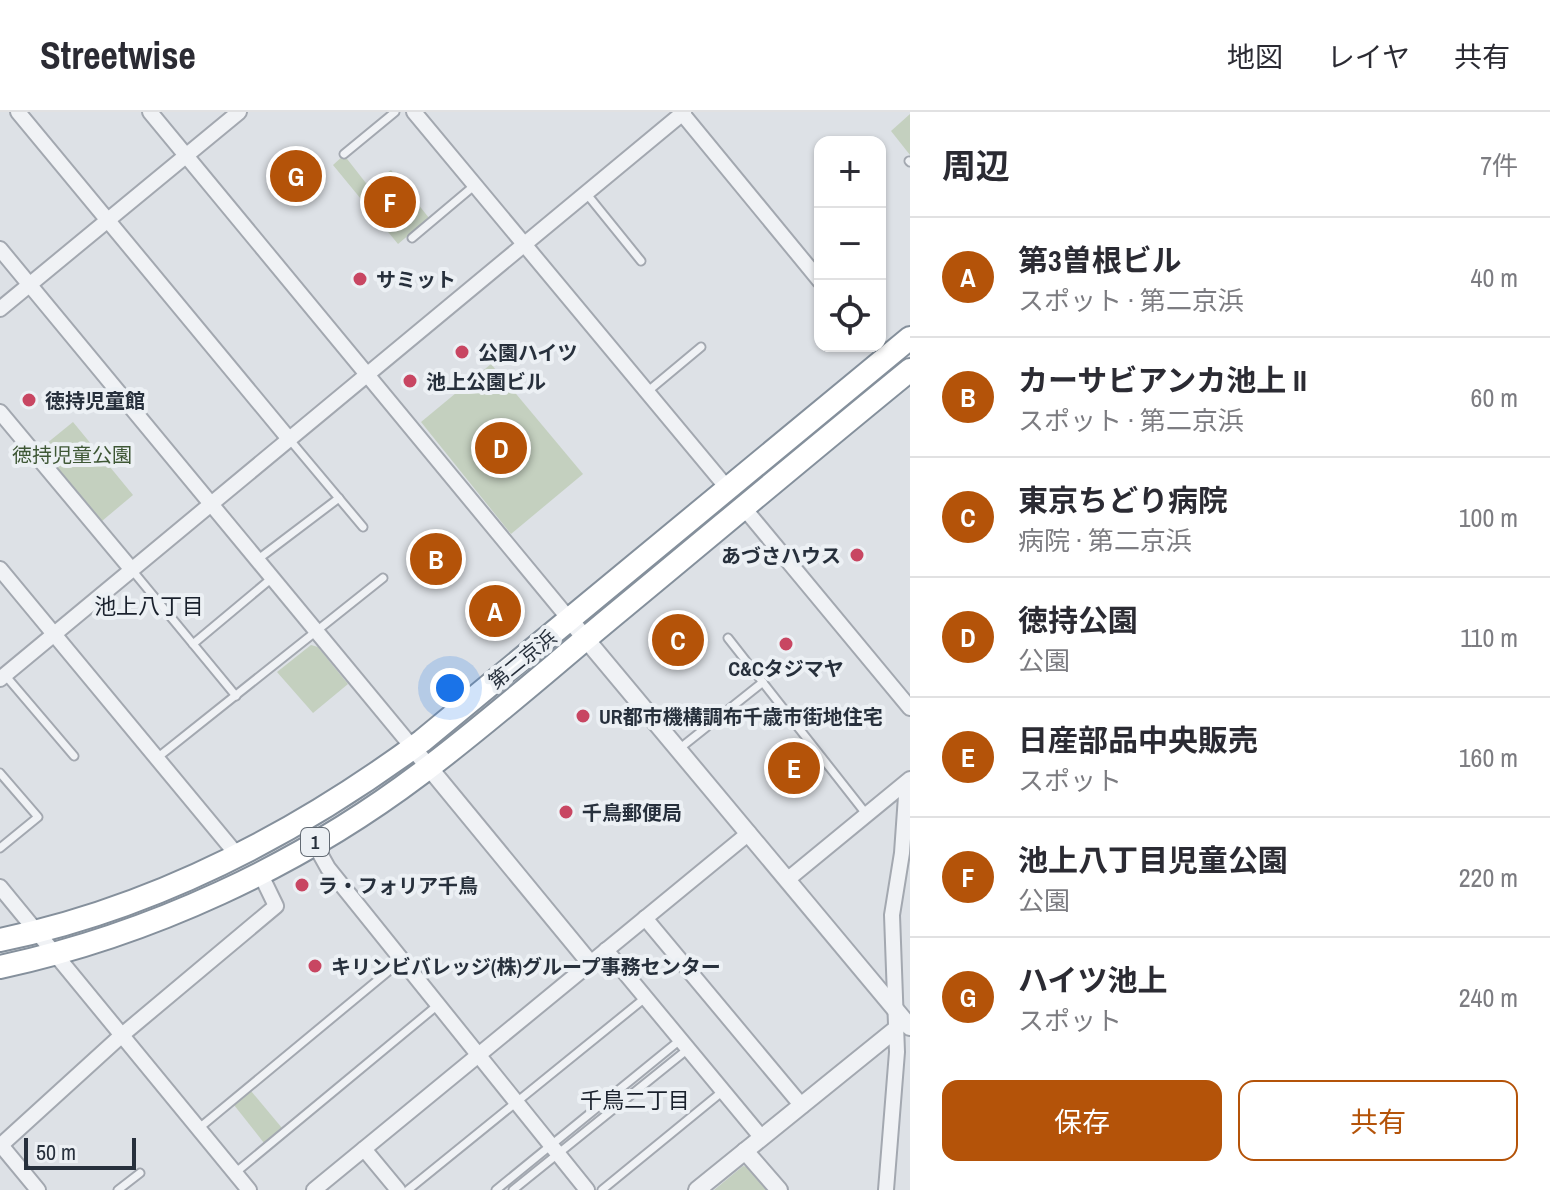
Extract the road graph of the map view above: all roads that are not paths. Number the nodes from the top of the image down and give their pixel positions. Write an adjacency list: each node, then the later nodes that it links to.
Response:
1 (18, 112): 11 (street)
2 (150, 112): 8 (street)
3 (239, 112): 8 (street)
4 (395, 112): 7 (lane)
5 (414, 112): 9 (street)
6 (682, 112): 10 (street); 16 (street)
7 (344, 154)
8 (186, 156): 11 (street); 22 (street)
9 (475, 185): 12 (lane); 13 (street)
10 (586, 193): 13 (street); 15 (lane)
11 (108, 222): 17 (street); 26 (street)
12 (412, 238)
13 (525, 244): 22 (street); 24 (street)
14 (0, 249): 17 (street)
15 (641, 261)
16 (819, 280)
17 (29, 284): 18 (street); 29 (street)
18 (0, 309)
19 (910, 338): 21 (highway, 第二京浜 / 1)
20 (701, 347): 24 (lane)
21 (879, 353): 27 (highway, 第二京浜 / 1)
22 (367, 374): 26 (street); 37 (street)
23 (907, 379): 30 (highway, 第二京浜 / 1)
24 (647, 392): 27 (street)
25 (0, 412): 34 (street)
26 (289, 439): 28 (lane); 29 (street)
27 (728, 489): 37 (highway, 第二京浜 / 1)
28 (339, 498): 31 (lane); 32 (lane)
29 (211, 504): 32 (street); 34 (street)
30 (744, 508): 40 (highway, 第二京浜 / 1); 46 (street)
31 (363, 527)
32 (257, 560): 35 (street)
33 (0, 569): 39 (street)
34 (132, 570): 39 (street); 42 (lane)
35 (272, 578): 38 (street); 42 (lane)
36 (383, 578): 38 (lane)
37 (570, 620): 40 (street); 47 (highway, 第二京浜 / 1)
38 (316, 630): 45 (lane); 47 (street)
39 (54, 634): 43 (street); 50 (street)
40 (586, 638): 48 (street); 51 (highway, 第二京浜 / 1)
41 (728, 638): 44 (lane)
42 (193, 644): 45 (lane)
43 (3, 677): 49 (lane)
44 (763, 682): 48 (lane); 54 (lane)
45 (236, 696): 50 (lane)
46 (910, 708)
47 (413, 748): 51 (street); 58 (highway, 第二京浜 / 1)
48 (679, 749): 55 (street)
49 (74, 756)
50 (157, 758): 58 (street)
51 (429, 767): 56 (highway, 第二京浜 / 1); 68 (street)
52 (0, 773): 57 (lane)
53 (908, 780): 54 (street); 72 (street)
54 (867, 815): 60 (street)
55 (749, 833): 60 (street); 62 (street)
56 (314, 843): 59 (highway, 第二京浜 / 1); 67 (street)
57 (0, 848)
58 (238, 856): 63 (highway, 第二京浜 / 1)
59 (260, 873): 66 (highway, 第二京浜 / 1); 74 (street)
60 (787, 880): 72 (street)
61 (0, 887): 63 (street)
62 (645, 918): 65 (street); 79 (street)
63 (37, 932): 64 (highway, 第二京浜 / 1); 66 (street)
64 (0, 940)
65 (606, 950): 68 (street); 70 (street)
66 (55, 953): 69 (highway, 第二京浜 / 1); 74 (street)
67 (402, 960): 71 (street); 80 (lane)
68 (590, 963): 76 (street)
69 (0, 967)
70 (645, 998): 75 (street); 78 (lane)
71 (439, 1004): 76 (street); 87 (lane)
72 (895, 1009): 73 (street)
73 (903, 1028): 79 (street); 100 (street)
74 (122, 1035): 80 (street); 82 (street)
75 (684, 1044): 77 (street); 84 (lane)
76 (478, 1055): 78 (street); 83 (street)
77 (723, 1091): 81 (street); 97 (lane)
78 (516, 1103): 84 (street); 93 (lane)
79 (802, 1106): 81 (street)
80 (198, 1129): 87 (street)
81 (762, 1138): 85 (street)
82 (0, 1145): 89 (street)
83 (364, 1149): 88 (street); 92 (street)
84 (554, 1149): 94 (lane); 95 (lane); 96 (street)
85 (745, 1151): 98 (street); 99 (street)
86 (140, 1173): 90 (lane)
87 (235, 1173): 91 (street)
88 (321, 1188)
89 (38, 1190)
90 (118, 1190)
91 (249, 1190)
92 (398, 1190)
93 (408, 1190)
94 (496, 1190)
95 (513, 1190)
96 (587, 1190)
97 (602, 1190)
98 (697, 1190)
99 (779, 1190)
100 (886, 1190)

